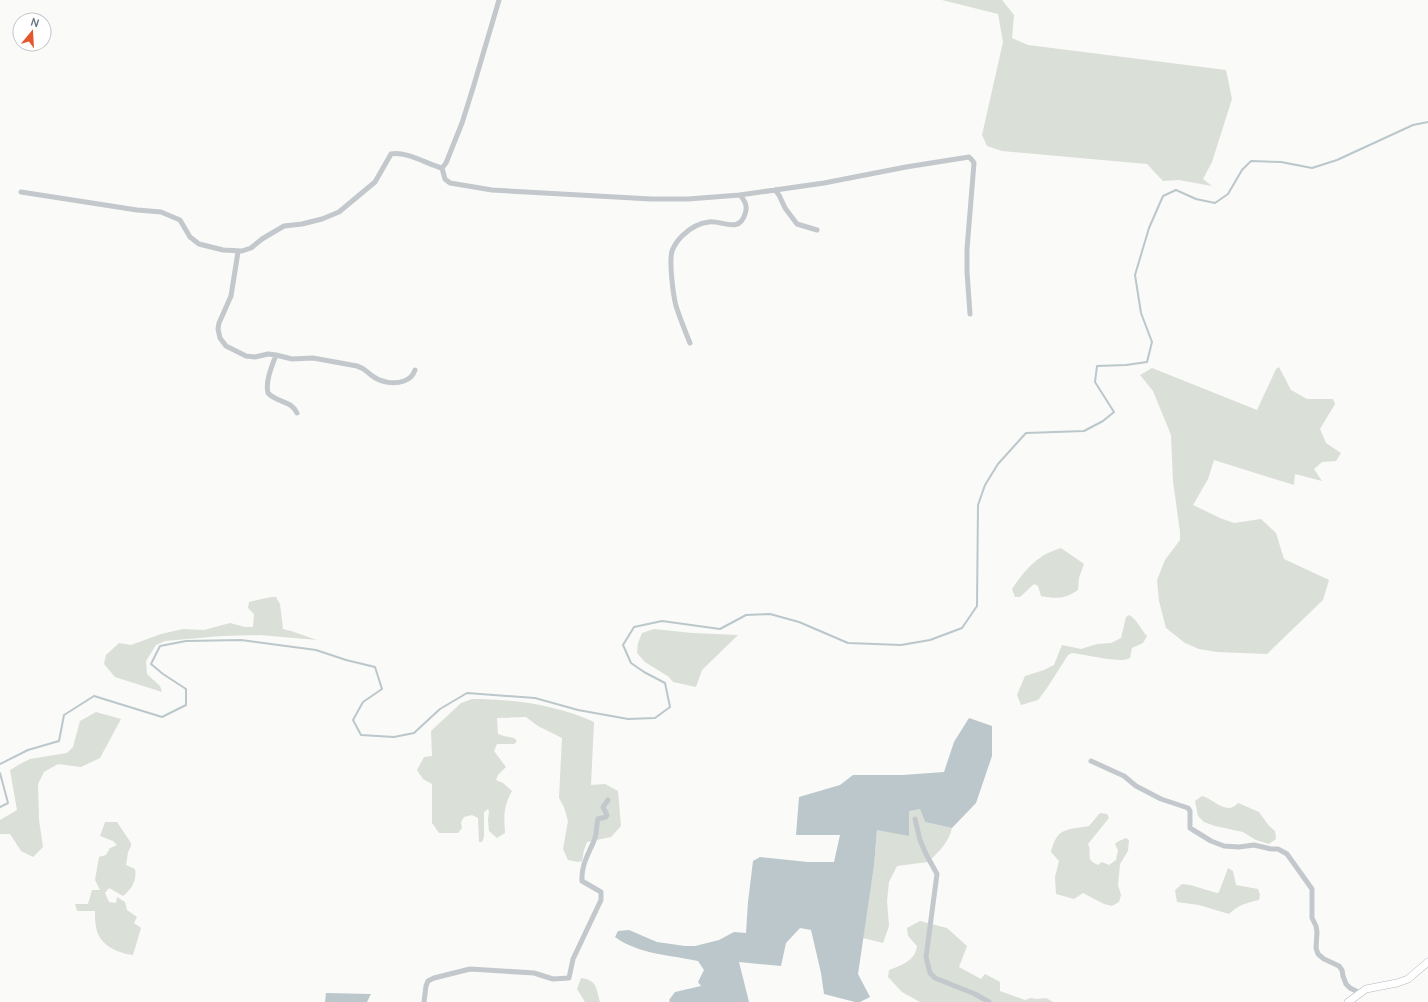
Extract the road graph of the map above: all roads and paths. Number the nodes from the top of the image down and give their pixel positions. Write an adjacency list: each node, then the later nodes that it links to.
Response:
1 (499, 0): 2 (street)
2 (442, 168): 5 (street); 7 (street)
3 (775, 190): 5 (street); 6 (street); 8 (street)
4 (21, 192): 7 (street)
5 (740, 195): 9 (street)
6 (817, 230)
7 (238, 252): 10 (street)
8 (970, 314)
9 (690, 343)
10 (276, 355): 11 (street); 12 (street)
11 (415, 370)
12 (297, 413)
13 (1091, 761): 17 (street)
14 (608, 800): 18 (street)
15 (915, 819): 19 (street)
16 (1428, 962): 17 (street)
17 (1360, 993): 20 (street)
18 (424, 1002)
19 (989, 1002)
20 (1348, 1002)

